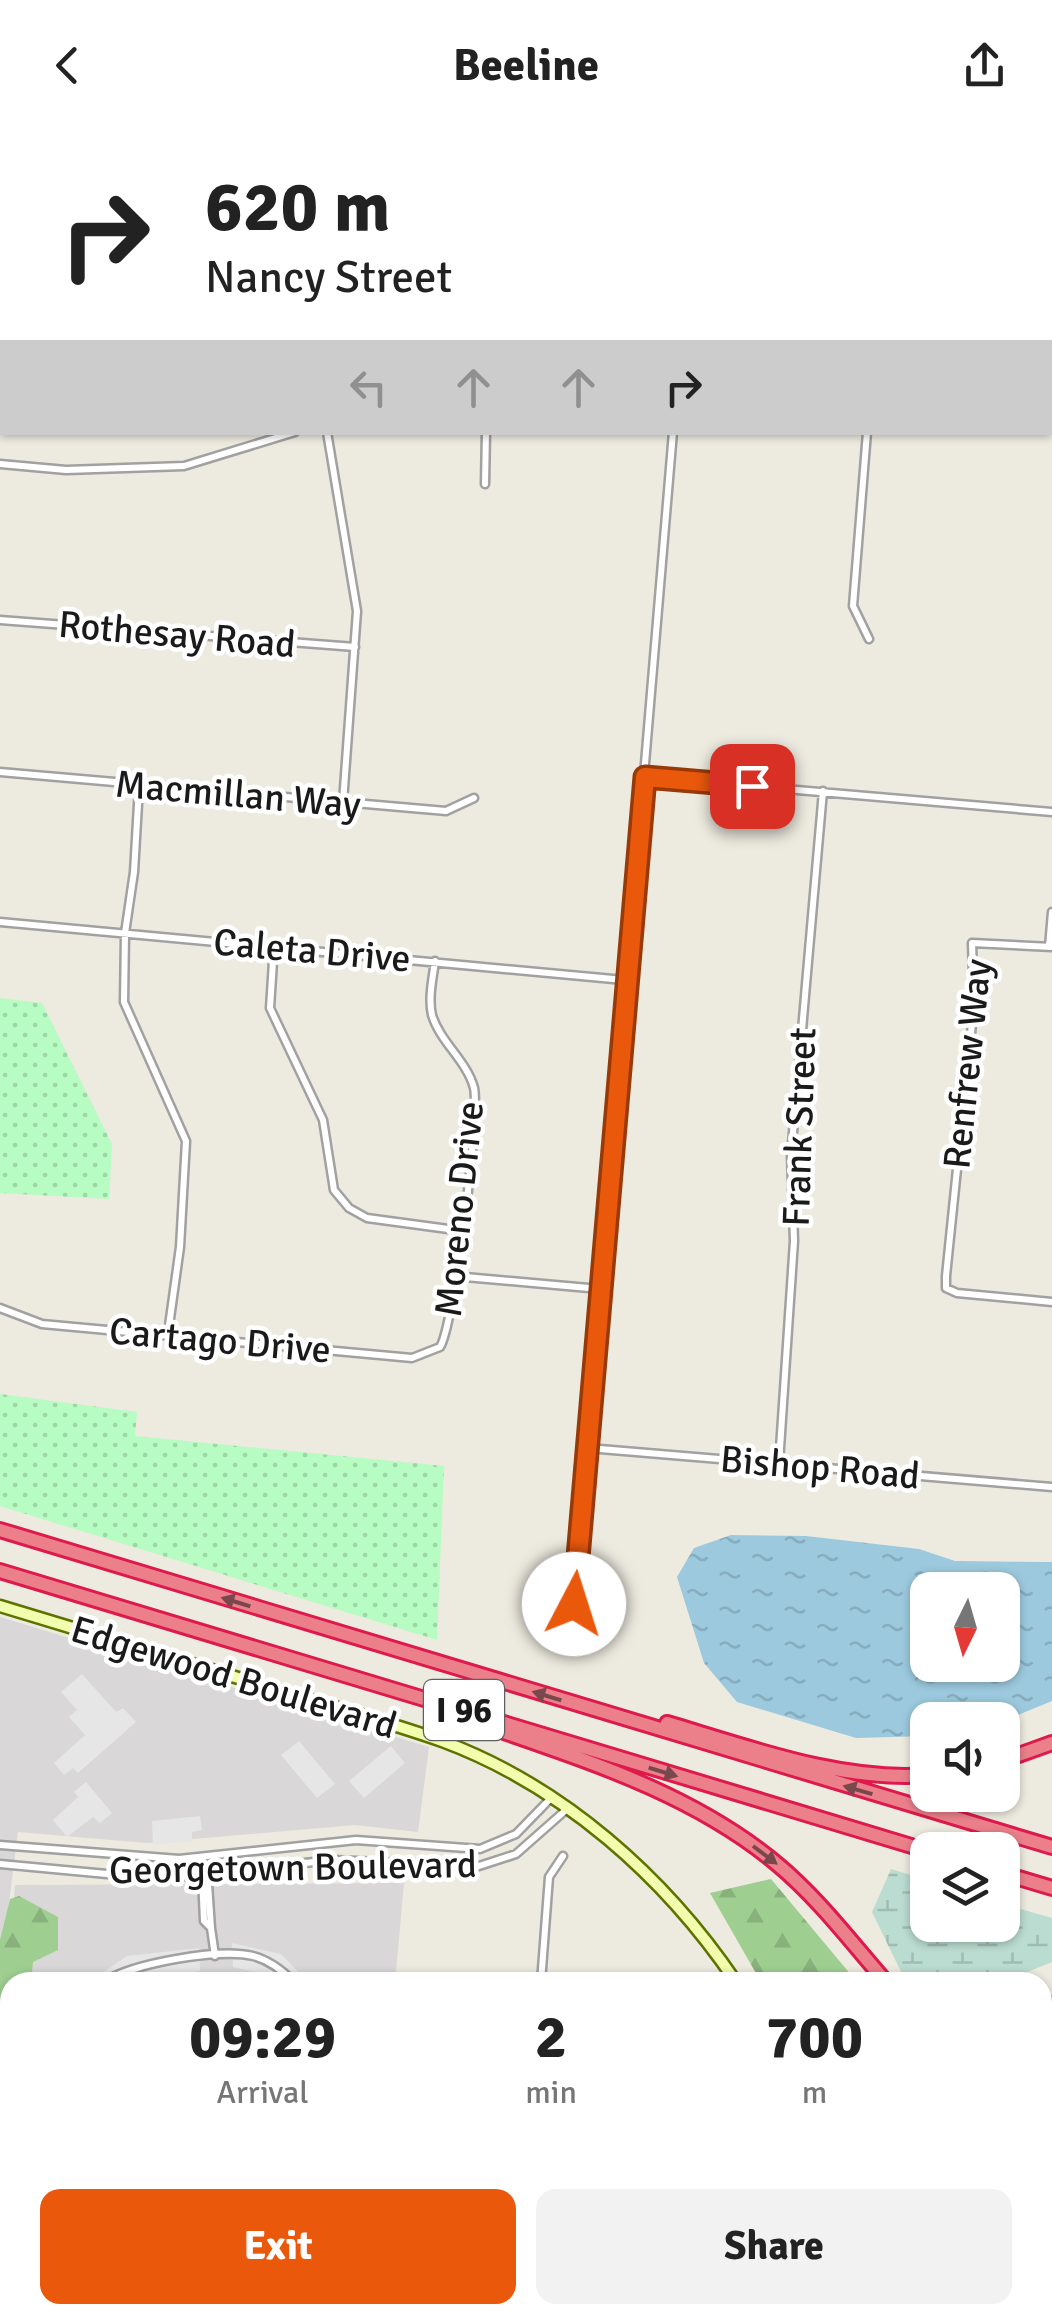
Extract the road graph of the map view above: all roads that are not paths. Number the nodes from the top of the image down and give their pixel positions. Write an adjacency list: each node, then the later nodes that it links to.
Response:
1 (286, 435): 6 (street)
2 (328, 435): 10 (street)
3 (486, 435): 7 (street)
4 (673, 435): 12 (street)
5 (867, 435): 9 (street)
6 (0, 464)
7 (485, 484)
8 (0, 620): 10 (street, Rothesay Road)
9 (869, 639)
10 (355, 648): 16 (street)
11 (0, 772): 13 (street, Macmillan Way)
12 (645, 777): 14 (street); 24 (street)
13 (139, 787): 16 (street, Macmillan Way); 20 (street)
14 (823, 791): 17 (street); 33 (street, Frank Street)
15 (474, 798): 16 (street, Macmillan Way)
16 (343, 802)
17 (1052, 812)
18 (1052, 912): 22 (street, Renfrew Way)
19 (0, 922): 20 (street, Caleta Drive)
20 (125, 934): 21 (street, Caleta Drive); 30 (street)
21 (274, 946): 23 (street, Caleta Drive); 25 (street)
22 (1051, 947): 28 (street, Renfrew Way)
23 (435, 961): 24 (street, Caleta Drive); 25 (street, Moreno Drive)
24 (624, 980): 27 (street)
25 (463, 1230): 26 (street, Moreno Drive)
26 (454, 1276): 27 (street); 31 (street, Moreno Drive)
27 (600, 1290): 32 (street)
28 (1052, 1302)
29 (0, 1308): 30 (street, Cartago Drive)
30 (168, 1333): 31 (street, Cartago Drive)
31 (440, 1347)
32 (588, 1448): 33 (street, Bishop Road); 38 (street)
33 (778, 1463): 34 (street, Bishop Road)
34 (1052, 1487)
35 (0, 1530): 40 (highway, I 96, one-way to 35)
36 (0, 1571): 39 (highway, I 96)
37 (0, 1606): 44 (street, Edgewood Boulevard)
38 (580, 1645)
39 (289, 1658): 47 (highway, I 96, one-way to 47); 59 (highway, one-way to 59)
40 (646, 1726): 43 (highway); 48 (highway, I 96, one-way to 40)
41 (1052, 1743): 42 (highway)
42 (1020, 1755)
43 (910, 1774)
44 (551, 1798): 45 (street, Edgewood Boulevard); 46 (street, Georgetown Boulevard)
45 (567, 1808): 51 (street, Georgetown Boulevard); 58 (street, Edgewood Boulevard)
46 (0, 1844)
47 (910, 1845)
48 (1052, 1847)
49 (563, 1856): 57 (street)
50 (0, 1864): 51 (street, Georgetown Boulevard)
51 (202, 1876): 54 (street)
52 (1020, 1878): 53 (highway)
53 (1052, 1888)
54 (215, 1956): 55 (street); 56 (street)
55 (127, 1972)
56 (279, 1972)
57 (542, 1972)
58 (729, 1972)
59 (877, 1972)

